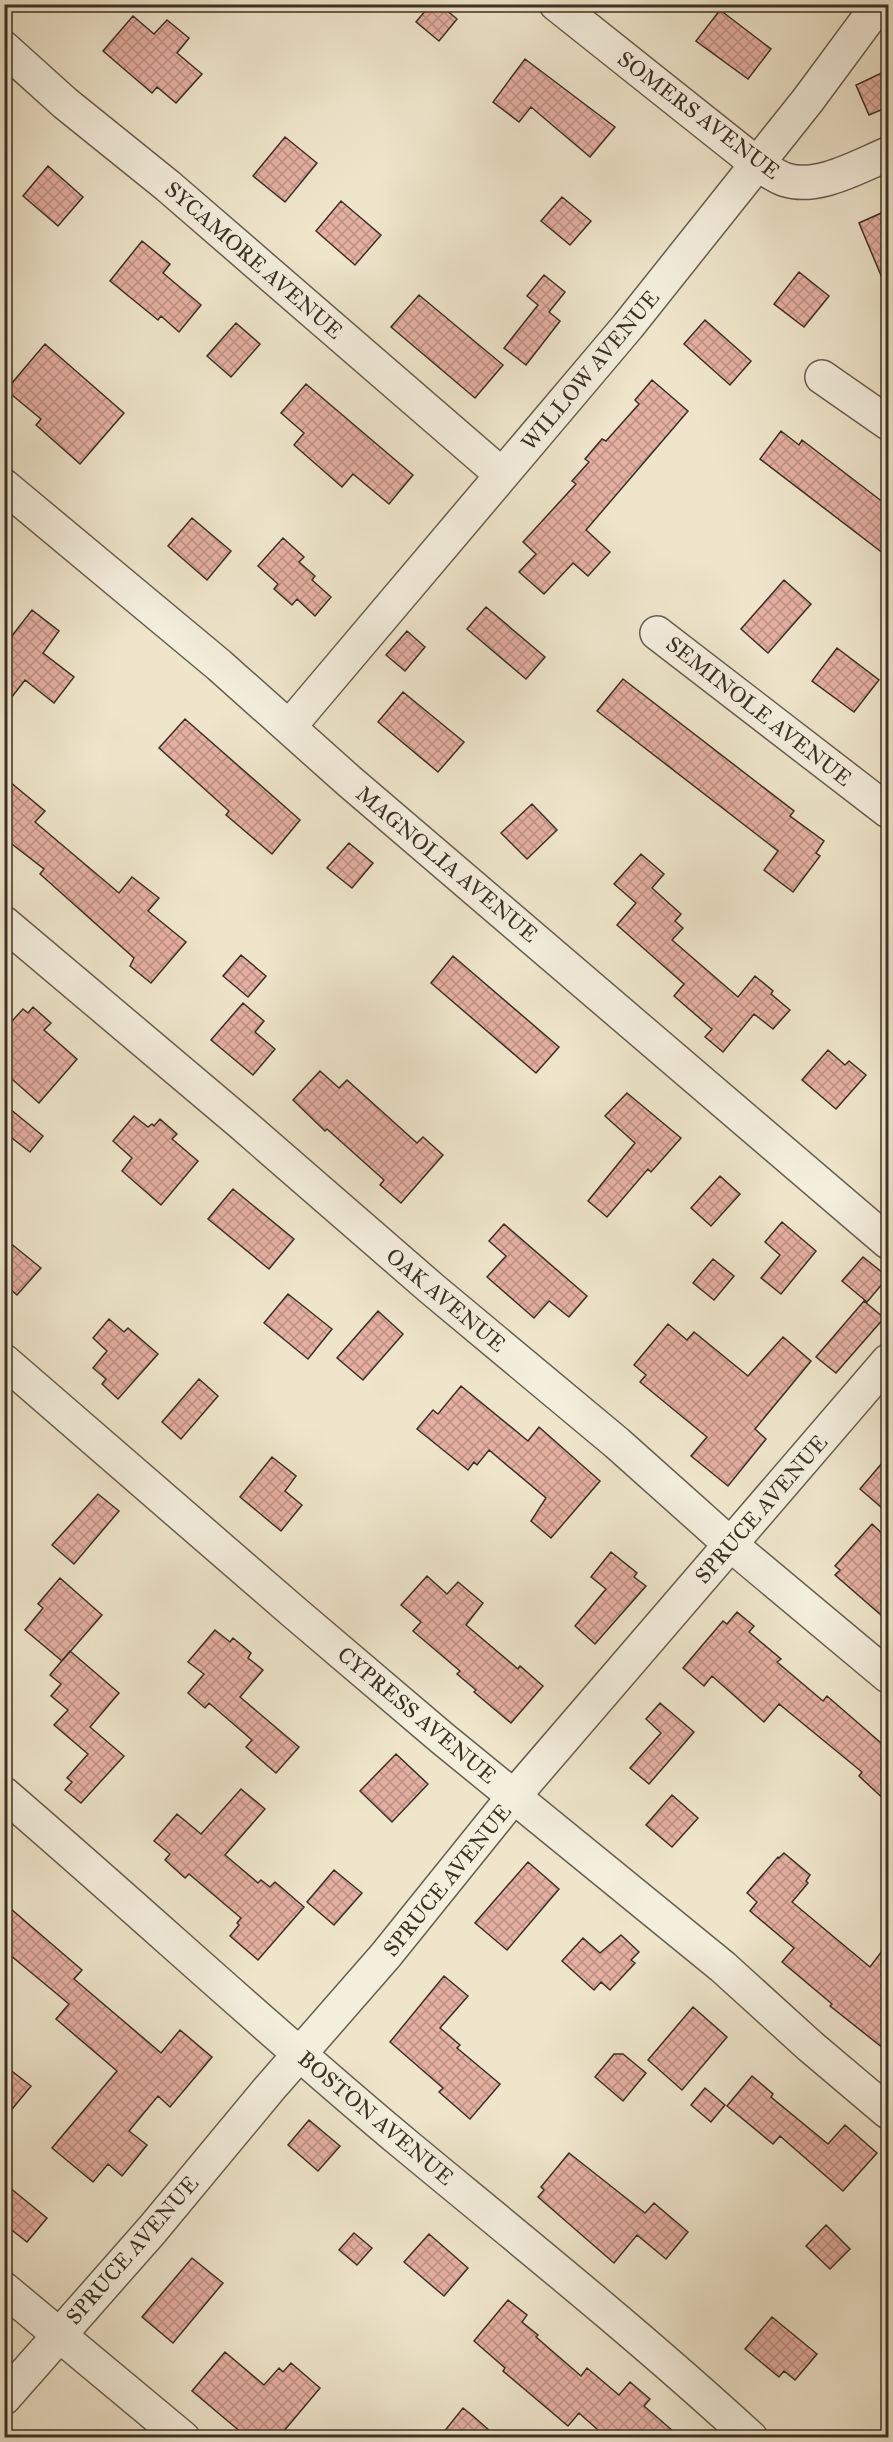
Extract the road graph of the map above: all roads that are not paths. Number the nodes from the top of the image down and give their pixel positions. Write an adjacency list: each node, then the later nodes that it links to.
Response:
1 (556, 4): 5 (street, SOMERS AVENUE)
2 (879, 4): 5 (street, WILLOW AVENUE)
3 (4, 48): 8 (street, SYCAMORE AVENUE)
4 (888, 154): 5 (street, SOMERS AVENUE)
5 (757, 164): 8 (street, WILLOW AVENUE)
6 (822, 377): 7 (street)
7 (888, 423)
8 (502, 475): 11 (street, WILLOW AVENUE)
9 (4, 486): 11 (street, MAGNOLIA AVENUE)
10 (657, 633): 12 (street, SEMINOLE AVENUE)
11 (289, 727): 14 (street, MAGNOLIA AVENUE)
12 (888, 811)
13 (4, 923): 17 (street, OAK AVENUE)
14 (888, 1242)
15 (4, 1360): 20 (street, CYPRESS AVENUE)
16 (888, 1361): 17 (street, SPRUCE AVENUE)
17 (730, 1544): 18 (street, OAK AVENUE); 20 (street, SPRUCE AVENUE)
18 (888, 1676)
19 (4, 1794): 21 (street, BOSTON AVENUE)
20 (514, 1796): 21 (street, SPRUCE AVENUE); 22 (street, CYPRESS AVENUE)
21 (300, 2054): 24 (street, SPRUCE AVENUE); 27 (street, BOSTON AVENUE)
22 (888, 2112)
23 (4, 2289): 24 (street)
24 (59, 2336): 25 (street, SPRUCE AVENUE); 26 (street)
25 (4, 2398)
26 (183, 2438)
27 (750, 2438)

